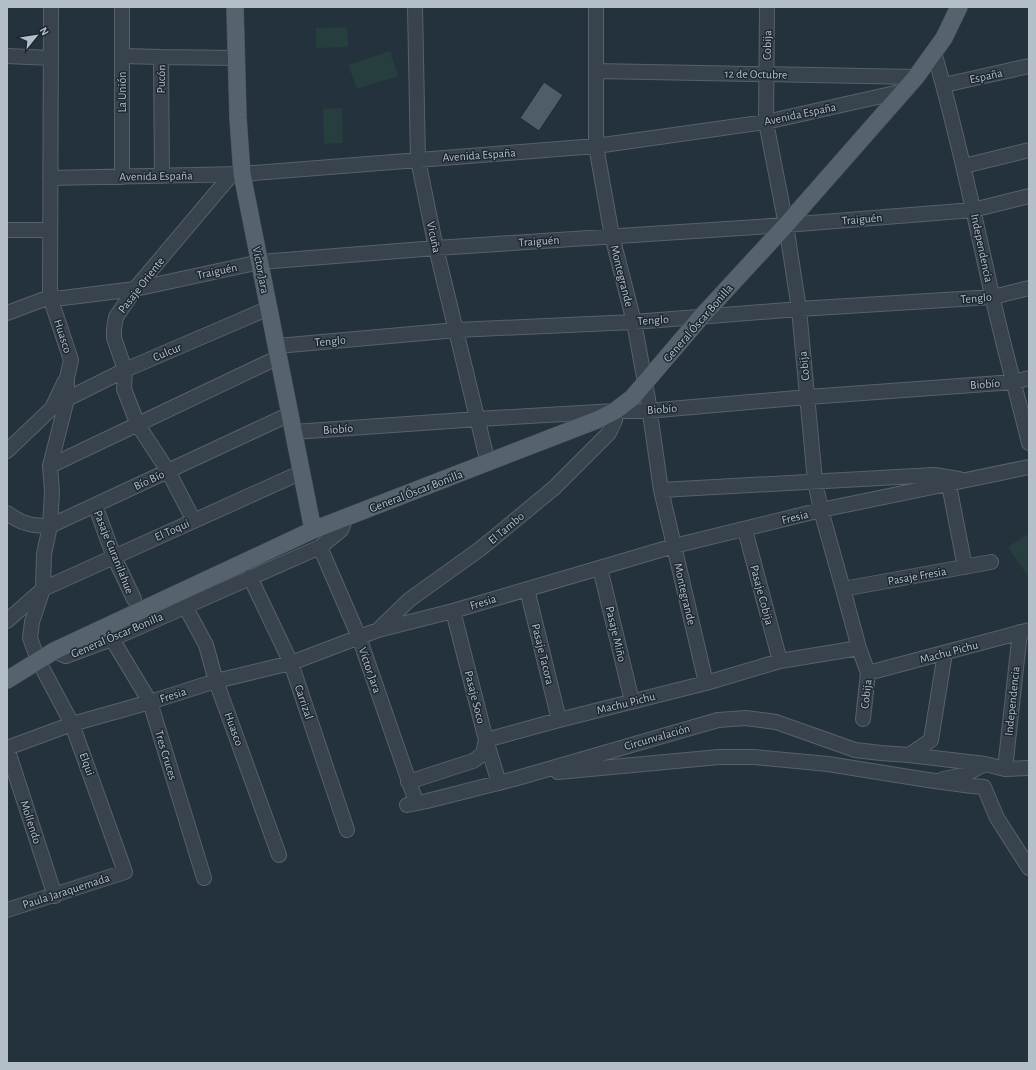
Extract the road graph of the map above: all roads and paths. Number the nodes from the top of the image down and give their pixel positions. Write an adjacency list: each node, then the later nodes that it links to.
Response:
1 (51, 7): 12 (street, Huasco)
2 (122, 7): 10 (street, La Unión)
3 (236, 7): 13 (main road, Víctor Jara)
4 (415, 7): 23 (street, Vicuña)
5 (596, 7): 15 (street, Montegrande)
6 (767, 7): 16 (street, Cobija)
7 (959, 7): 8 (main road, General Óscar Bonilla)
8 (934, 52): 17 (main road, General Óscar Bonilla); 18 (street, Independencia)
9 (7, 56): 12 (street)
10 (122, 56): 11 (street); 27 (street, La Unión)
11 (161, 57): 13 (street, Pucón); 26 (street, Pucón)
12 (51, 58): 28 (street, Huasco)
13 (236, 58): 25 (main road, Víctor Jara)
14 (1029, 66): 18 (street, España)
15 (596, 71): 16 (street, 12 de Octubre); 21 (street, Montegrande)
16 (766, 74): 17 (street, 12 de Octubre); 20 (street, Cobija)
17 (916, 77): 19 (main road, General Óscar Bonilla)
18 (944, 85): 24 (street, Independencia)
19 (904, 91): 20 (street, Avenida España); 31 (main road, General Óscar Bonilla)
20 (766, 122): 21 (street, Avenida España); 31 (street, Cobija)
21 (596, 146): 23 (street, Avenida España); 34 (street, Montegrande)
22 (1029, 150): 24 (street)
23 (418, 160): 25 (street, Avenida España); 35 (street, Vicuña)
24 (964, 166): 30 (street, Independencia)
25 (237, 174): 26 (street, Avenida España); 36 (main road, Víctor Jara); 38 (street, Pasaje Oriente)
26 (162, 176): 27 (street, Avenida España)
27 (122, 177): 28 (street, Avenida España)
28 (50, 178): 33 (street, Huasco)
29 (1029, 196): 30 (street, Traiguén)
30 (973, 210): 31 (street, Traiguén); 40 (street, Independencia)
31 (786, 225): 34 (street, Traiguén); 42 (street, Cobija); 44 (main road, General Óscar Bonilla)
32 (7, 230): 33 (street)
33 (50, 230): 39 (street, Huasco)
34 (612, 236): 35 (street, Traiguén); 45 (street, Montegrande)
35 (436, 248): 36 (street, Traiguén); 46 (street, Vicuña)
36 (260, 262): 38 (street, Traiguén); 41 (main road, Víctor Jara)
37 (1029, 288): 40 (street, Tenglo)
38 (135, 289): 39 (street, Traiguén); 48 (street, Pasaje Oriente)
39 (50, 297): 43 (street); 49 (street, Huasco)
40 (993, 297): 42 (street, Tenglo); 51 (street, Independencia)
41 (269, 308): 47 (main road, Víctor Jara); 48 (street, Culcur)
42 (799, 309): 44 (street, Tenglo); 53 (street, Cobija)
43 (7, 313)
44 (701, 317): 45 (street, Tenglo); 52 (main road, General Óscar Bonilla)
45 (634, 322): 46 (street, Tenglo); 52 (street, Montegrande)
46 (457, 330): 47 (street, Tenglo); 58 (street, Vicuña)
47 (278, 351): 57 (main road, Víctor Jara); 59 (street, Tenglo)
48 (125, 370): 54 (street, Culcur); 59 (street, Pasaje Oriente)
49 (67, 378): 54 (street, Huasco); 62 (street)
50 (1029, 378): 51 (street, Biobío)
51 (1014, 382): 53 (street, Biobío); 61 (street, Independencia)
52 (645, 384): 55 (street, Montegrande); 56 (main road, General Óscar Bonilla)
53 (808, 397): 55 (street, Biobío); 69 (street, Cobija)
54 (67, 400): 64 (street, Huasco)
55 (651, 410): 56 (street, Biobío); 71 (street, Montegrande)
56 (615, 411): 58 (street, Biobío); 63 (main road, General Óscar Bonilla); 94 (street, El Tambo)
57 (290, 414): 60 (main road, Víctor Jara); 66 (street, Bío Bío)
58 (478, 419): 60 (street, Biobío); 63 (street, Vicuña)
59 (138, 425): 64 (street, Tenglo); 66 (street, Pasaje Oriente)
60 (294, 432): 67 (main road, Víctor Jara)
61 (1029, 443)
62 (7, 451)
63 (488, 463): 75 (main road, General Óscar Bonilla)
64 (50, 466): 77 (street, Huasco)
65 (1029, 468): 68 (street, Fresia)
66 (168, 471): 72 (street, Bío Bío); 76 (street, Pasaje Oriente)
67 (302, 472): 76 (street, El Toqui); 78 (main road, Víctor Jara)
68 (965, 480): 69 (street, Fresia); 70 (street, Fresia)
69 (815, 481): 71 (street, Fresia); 73 (street, Cobija)
70 (949, 484): 73 (street, Fresia); 84 (street)
71 (661, 490): 81 (street, Montegrande)
72 (95, 505): 77 (street, Bío Bío); 82 (street, Pasaje Curanilahue)
73 (821, 510): 79 (street, Fresia); 89 (street, Cobija)
74 (7, 513): 77 (street, Bío Bío)
75 (346, 518): 78 (main road, General Óscar Bonilla); 80 (street, General Óscar Bonilla)
76 (194, 521): 82 (street, El Toqui)
77 (50, 526): 87 (street, Huasco)
78 (313, 530): 99 (main road, General Óscar Bonilla)
79 (745, 530): 81 (street, Fresia); 102 (street, Pasaje Cobija)
80 (320, 546): 86 (street, General Óscar Bonilla); 96 (street, Víctor Jara)
81 (674, 546): 85 (street, Fresia); 107 (street, Montegrande)
82 (114, 557): 87 (street, El Toqui); 90 (street, Pasaje Curanilahue)
83 (991, 562): 84 (street, Pasaje Fresia)
84 (965, 567): 89 (street, Pasaje Fresia)
85 (600, 568): 88 (street, Fresia); 108 (street, Pasaje Miño)
86 (250, 577): 91 (street, General Óscar Bonilla); 103 (street, Carrizal)
87 (43, 589): 93 (street, El Toqui); 101 (street, Huasco)
88 (527, 589): 92 (street, Fresia); 111 (street, Pasaje Tacora)
89 (843, 589): 98 (street, Cobija)
90 (134, 599)
91 (185, 606): 97 (street, General Óscar Bonilla); 106 (street, Huasco)
92 (453, 611): 94 (street, Fresia); 113 (street, Pasaje Soco)
93 (7, 620)
94 (378, 630): 96 (street, Fresia)
95 (1024, 631): 100 (street, Machu Pichu); 118 (street, Independencia)
96 (359, 637): 103 (street, Fresia); 121 (street, Víctor Jara)
97 (112, 639): 99 (street, General Óscar Bonilla); 109 (street, Tres Cruces)
98 (859, 648): 102 (street, Machu Pichu); 104 (street, Cobija)
99 (54, 651): 101 (main road, General Óscar Bonilla)
100 (945, 653): 104 (street, Machu Pichu); 115 (street)
101 (38, 660): 105 (main road, General Óscar Bonilla); 112 (street, Elqui)
102 (780, 661): 107 (street, Machu Pichu)
103 (291, 663): 106 (street, Fresia); 124 (street, Carrizal)
104 (868, 673): 110 (street, Cobija)
105 (7, 680)
106 (216, 680): 109 (street, Fresia); 125 (street, Huasco)
107 (706, 683): 108 (street, Machu Pichu)
108 (632, 701): 111 (street, Machu Pichu)
109 (150, 702): 112 (street, Fresia); 128 (street, Tres Cruces)
110 (863, 719)
111 (558, 720): 113 (street, Machu Pichu)
112 (72, 724): 114 (street, Fresia); 127 (street, Elqui)
113 (486, 740): 121 (street); 122 (street, Pasaje Soco)
114 (7, 748): 129 (street, Mollendo)
115 (910, 755): 116 (street, Circunvalación); 119 (street, Circunvalación)
116 (985, 764): 118 (street, Circunvalación); 120 (street)
117 (1029, 768): 118 (street, Circunvalación)
118 (1005, 769)
119 (523, 776): 120 (street); 122 (street, Circunvalación)
120 (928, 780): 126 (street)
121 (408, 782): 123 (street, Víctor Jara)
122 (499, 783): 123 (street, Circunvalación)
123 (410, 800)
124 (347, 830)
125 (279, 855)
126 (1029, 868)
127 (125, 872): 129 (street, Paula Jaraquemada)
128 (204, 878)
129 (55, 896): 130 (street, Paula Jaraquemada)
130 (7, 910)

